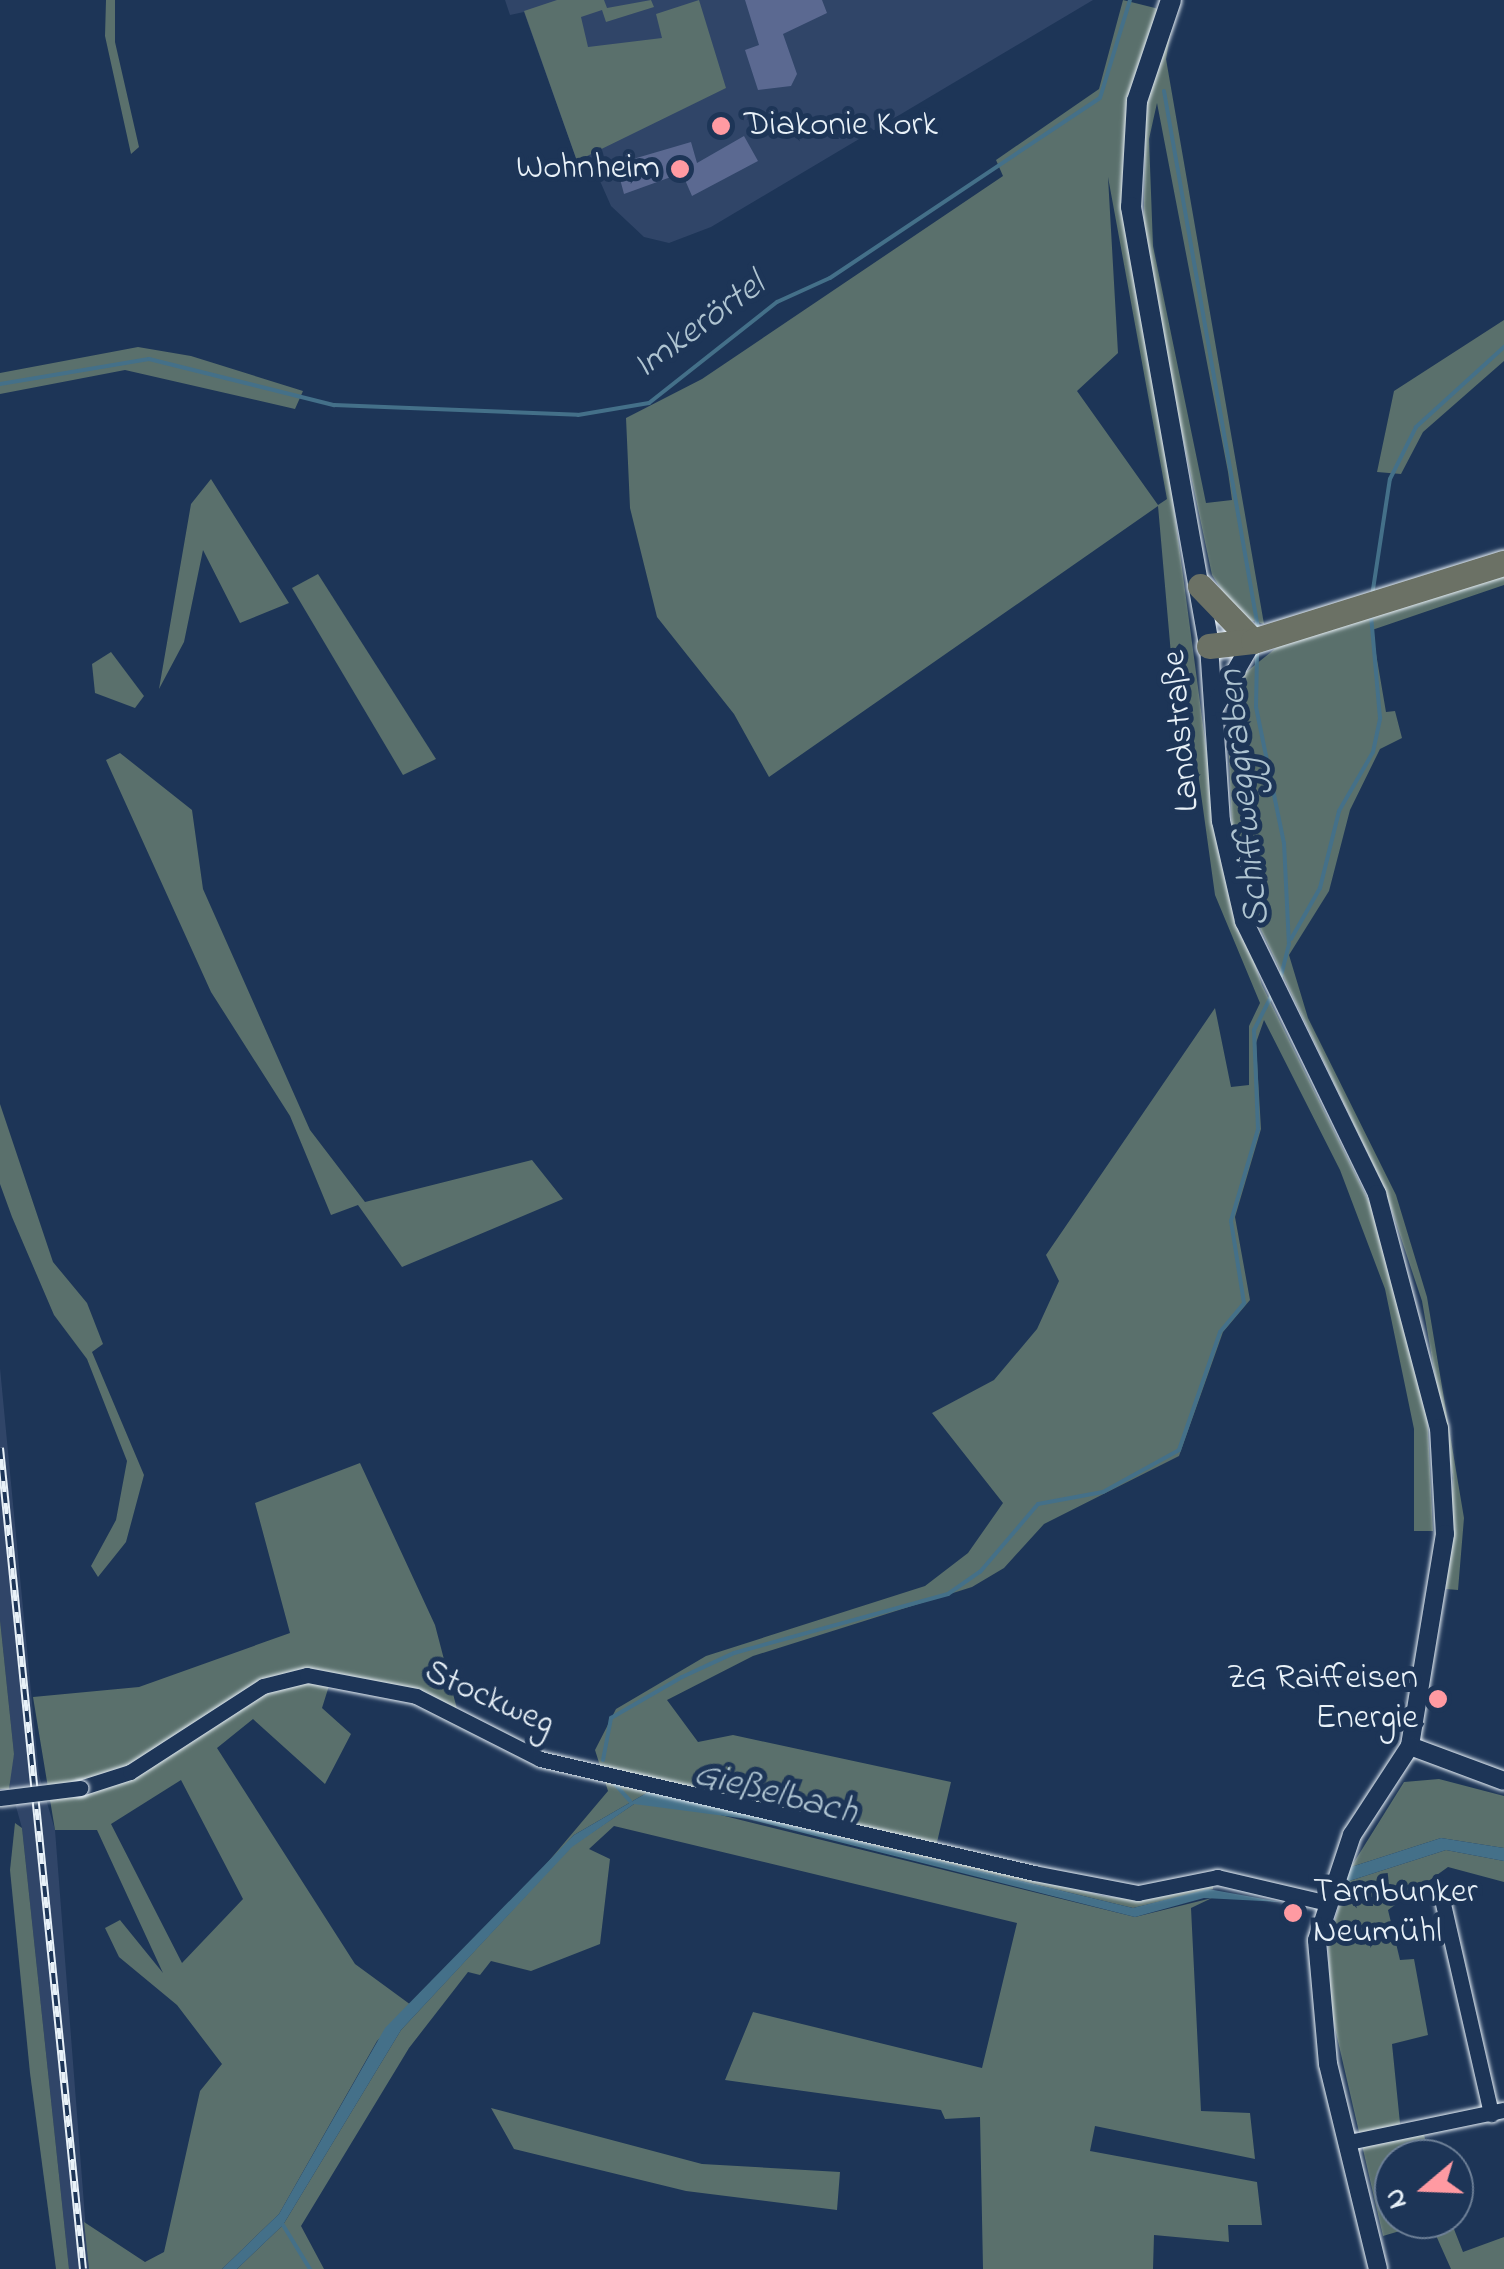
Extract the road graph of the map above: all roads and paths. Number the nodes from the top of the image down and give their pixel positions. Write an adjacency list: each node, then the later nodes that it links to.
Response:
1 (1170, 0): 3 (main road, Landstraße)
2 (1504, 563): 4 (highway)
3 (1200, 586): 4 (highway); 5 (main road, Landstraße)
4 (1253, 642): 5 (highway); 6 (street)
5 (1208, 646): 6 (street, Landstraße)
6 (1213, 712): 7 (street, Landstraße)
7 (1410, 1746): 8 (street); 11 (street)
8 (1504, 1781)
9 (0, 1798): 11 (street, Stockweg, bridge)
10 (1441, 1895): 12 (street)
11 (1324, 1902): 13 (street)
12 (1497, 2112): 13 (street)
13 (1349, 2142): 14 (street)
14 (1378, 2269)

